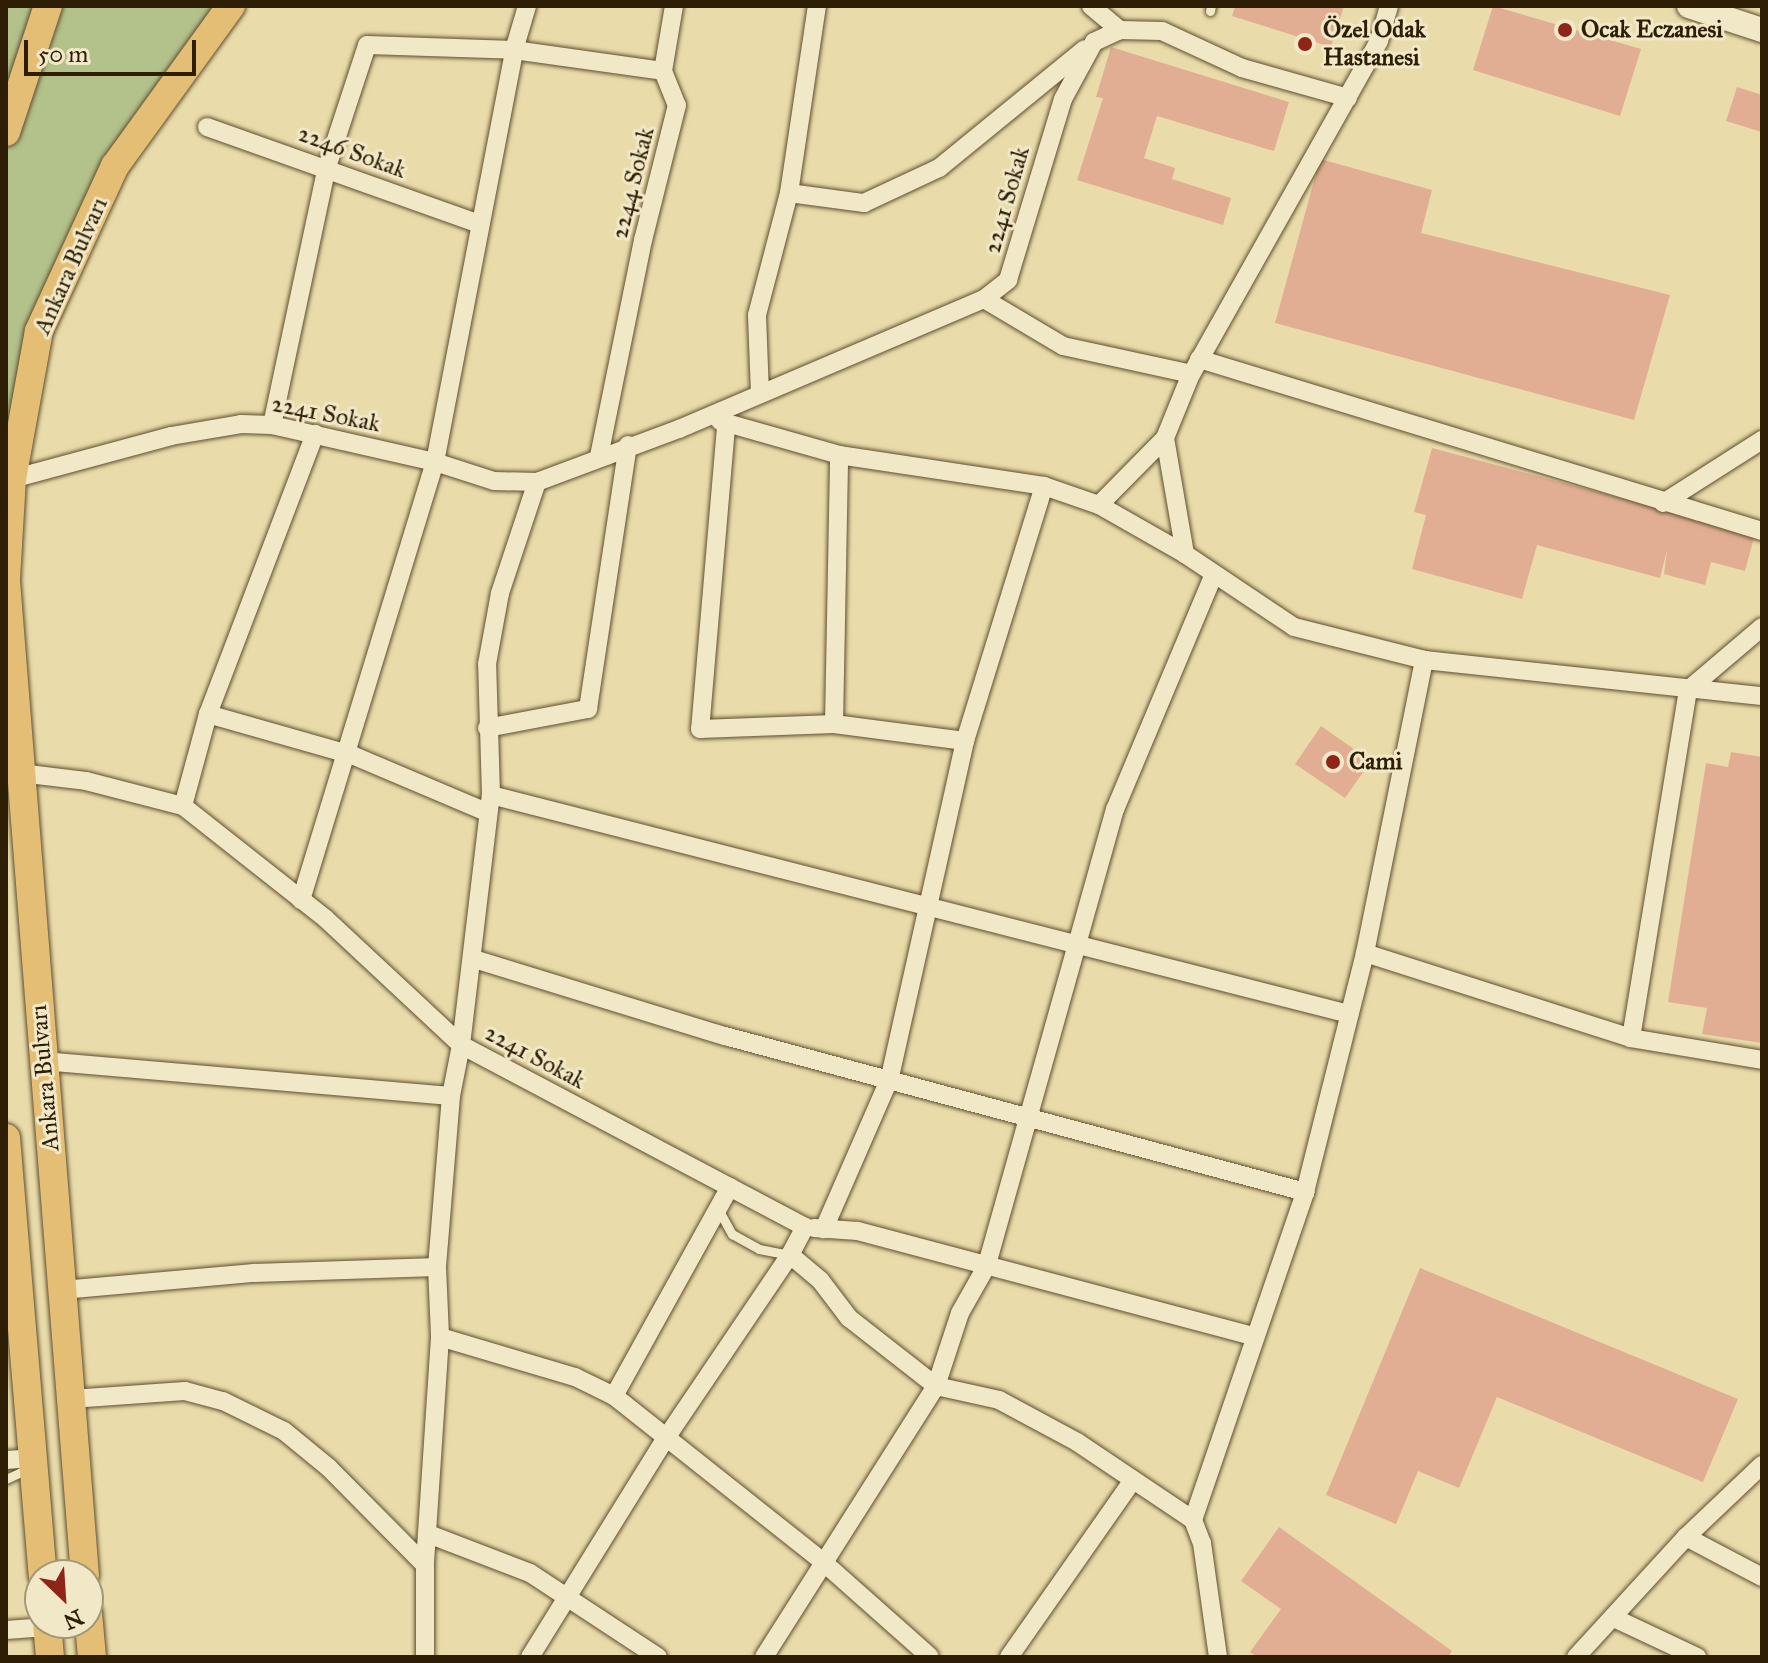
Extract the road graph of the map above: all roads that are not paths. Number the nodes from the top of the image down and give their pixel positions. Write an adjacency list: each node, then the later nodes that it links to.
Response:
1 (48, 6): 16 (main road)
2 (231, 6): 32 (main road, Ankara Bulvarı)
3 (527, 6): 12 (street)
4 (674, 6): 13 (street)
5 (817, 6): 18 (street)
6 (1091, 6): 9 (street)
7 (1389, 6): 14 (street)
8 (1689, 6): 10 (main road)
9 (1120, 30): 11 (street); 14 (street)
10 (1762, 30)
11 (1094, 42): 18 (street); 20 (street, 2241 Sokak)
12 (514, 50): 13 (street); 17 (street); 19 (street)
13 (663, 71): 30 (street, 2244 Sokak)
14 (1348, 98): 21 (street)
15 (207, 127): 17 (street, 2246 Sokak)
16 (6, 132)
17 (327, 167): 19 (street, 2246 Sokak); 24 (street)
18 (789, 193): 22 (street)
19 (480, 224): 31 (street)
20 (984, 299): 21 (street); 22 (street, 2241 Sokak)
21 (1195, 367): 26 (street); 35 (street)
22 (760, 394): 23 (street, 2241 Sokak)
23 (719, 421): 28 (street, 2241 Sokak); 29 (street); 46 (street)
24 (272, 425): 25 (street, 2241 Sokak); 32 (street, 2241 Sokak)
25 (315, 434): 31 (street, 2241 Sokak); 45 (street)
26 (1165, 438): 36 (street); 38 (street)
27 (1762, 440): 35 (street)
28 (628, 445): 30 (street, 2241 Sokak); 47 (street)
29 (839, 455): 34 (street); 46 (street)
30 (599, 457): 33 (street, 2241 Sokak)
31 (435, 462): 33 (street, 2241 Sokak); 49 (street)
32 (12, 479): 40 (main road, Ankara Bulvarı)
33 (537, 482): 47 (street, 2241 Sokak)
34 (1044, 486): 36 (street); 48 (street)
35 (1663, 503): 37 (street)
36 (1099, 505): 38 (street)
37 (1762, 531)
38 (1185, 554): 39 (street)
39 (1214, 574): 42 (street); 55 (street)
40 (6, 580): 50 (main road, Ankara Bulvarı)
41 (1762, 627): 43 (street)
42 (1424, 660): 43 (street); 56 (street)
43 (1688, 690): 44 (street); 59 (street)
44 (1762, 696)
45 (208, 714): 49 (street); 52 (street)
46 (834, 724): 48 (street)
47 (487, 728): 51 (street, 2241 Sokak)
48 (965, 741): 54 (street)
49 (344, 753): 51 (street); 53 (street)
50 (20, 773): 52 (street); 62 (main road, Ankara Bulvarı)
51 (488, 803): 54 (street); 57 (street, 2241 Sokak)
52 (183, 806): 53 (street)
53 (301, 900): 60 (street)
54 (928, 908): 55 (street); 63 (street)
55 (1077, 944): 58 (street); 65 (street)
56 (1365, 953): 58 (street); 59 (street)
57 (474, 959): 60 (street, 2241 Sokak); 63 (street)
58 (1349, 1014): 68 (street)
59 (1631, 1038): 61 (street)
60 (461, 1045): 64 (street); 67 (street, 2241 Sokak)
61 (1762, 1060)
62 (43, 1061): 64 (street); 75 (main road, Ankara Bulvarı)
63 (889, 1080): 65 (street); 71 (street)
64 (451, 1096): 73 (street)
65 (1032, 1118): 68 (street); 74 (street)
66 (6, 1138): 82 (main road, Ankara Bulvarı)
67 (730, 1187): 69 (street); 70 (street, 2241 Sokak)
68 (1305, 1192): 76 (street)
69 (718, 1209): 72 (lane); 79 (street)
70 (805, 1227): 71 (street); 72 (street)
71 (824, 1229): 74 (street)
72 (790, 1255): 78 (street); 81 (street)
73 (437, 1267): 75 (street); 77 (street)
74 (986, 1267): 76 (street); 78 (street)
75 (62, 1290): 80 (main road, Ankara Bulvarı)
76 (1254, 1336): 86 (street)
77 (440, 1337): 79 (street); 87 (street)
78 (936, 1386): 85 (street); 91 (street)
79 (614, 1396): 81 (street)
80 (71, 1399): 90 (main road, Ankara Bulvarı); 92 (street)
81 (666, 1438): 91 (street); 94 (street)
82 (24, 1462): 84 (lane); 89 (main road, Ankara Bulvarı)
83 (1760, 1469): 88 (street)
84 (6, 1479)
85 (1133, 1480): 86 (street); 101 (street)
86 (1193, 1520): 102 (street)
87 (431, 1535): 92 (street); 94 (street)
88 (1686, 1537): 93 (street); 95 (street)
89 (40, 1559)
90 (84, 1559)
91 (822, 1561): 99 (street); 100 (street)
92 (425, 1565): 96 (street)
93 (1762, 1577)
94 (565, 1599): 97 (street); 98 (street)
95 (1614, 1618): 103 (street); 104 (street)
96 (425, 1657)
97 (530, 1657)
98 (658, 1657)
99 (764, 1657)
100 (930, 1657)
101 (1009, 1657)
102 (1218, 1657)
103 (1576, 1657)
104 (1697, 1657)

